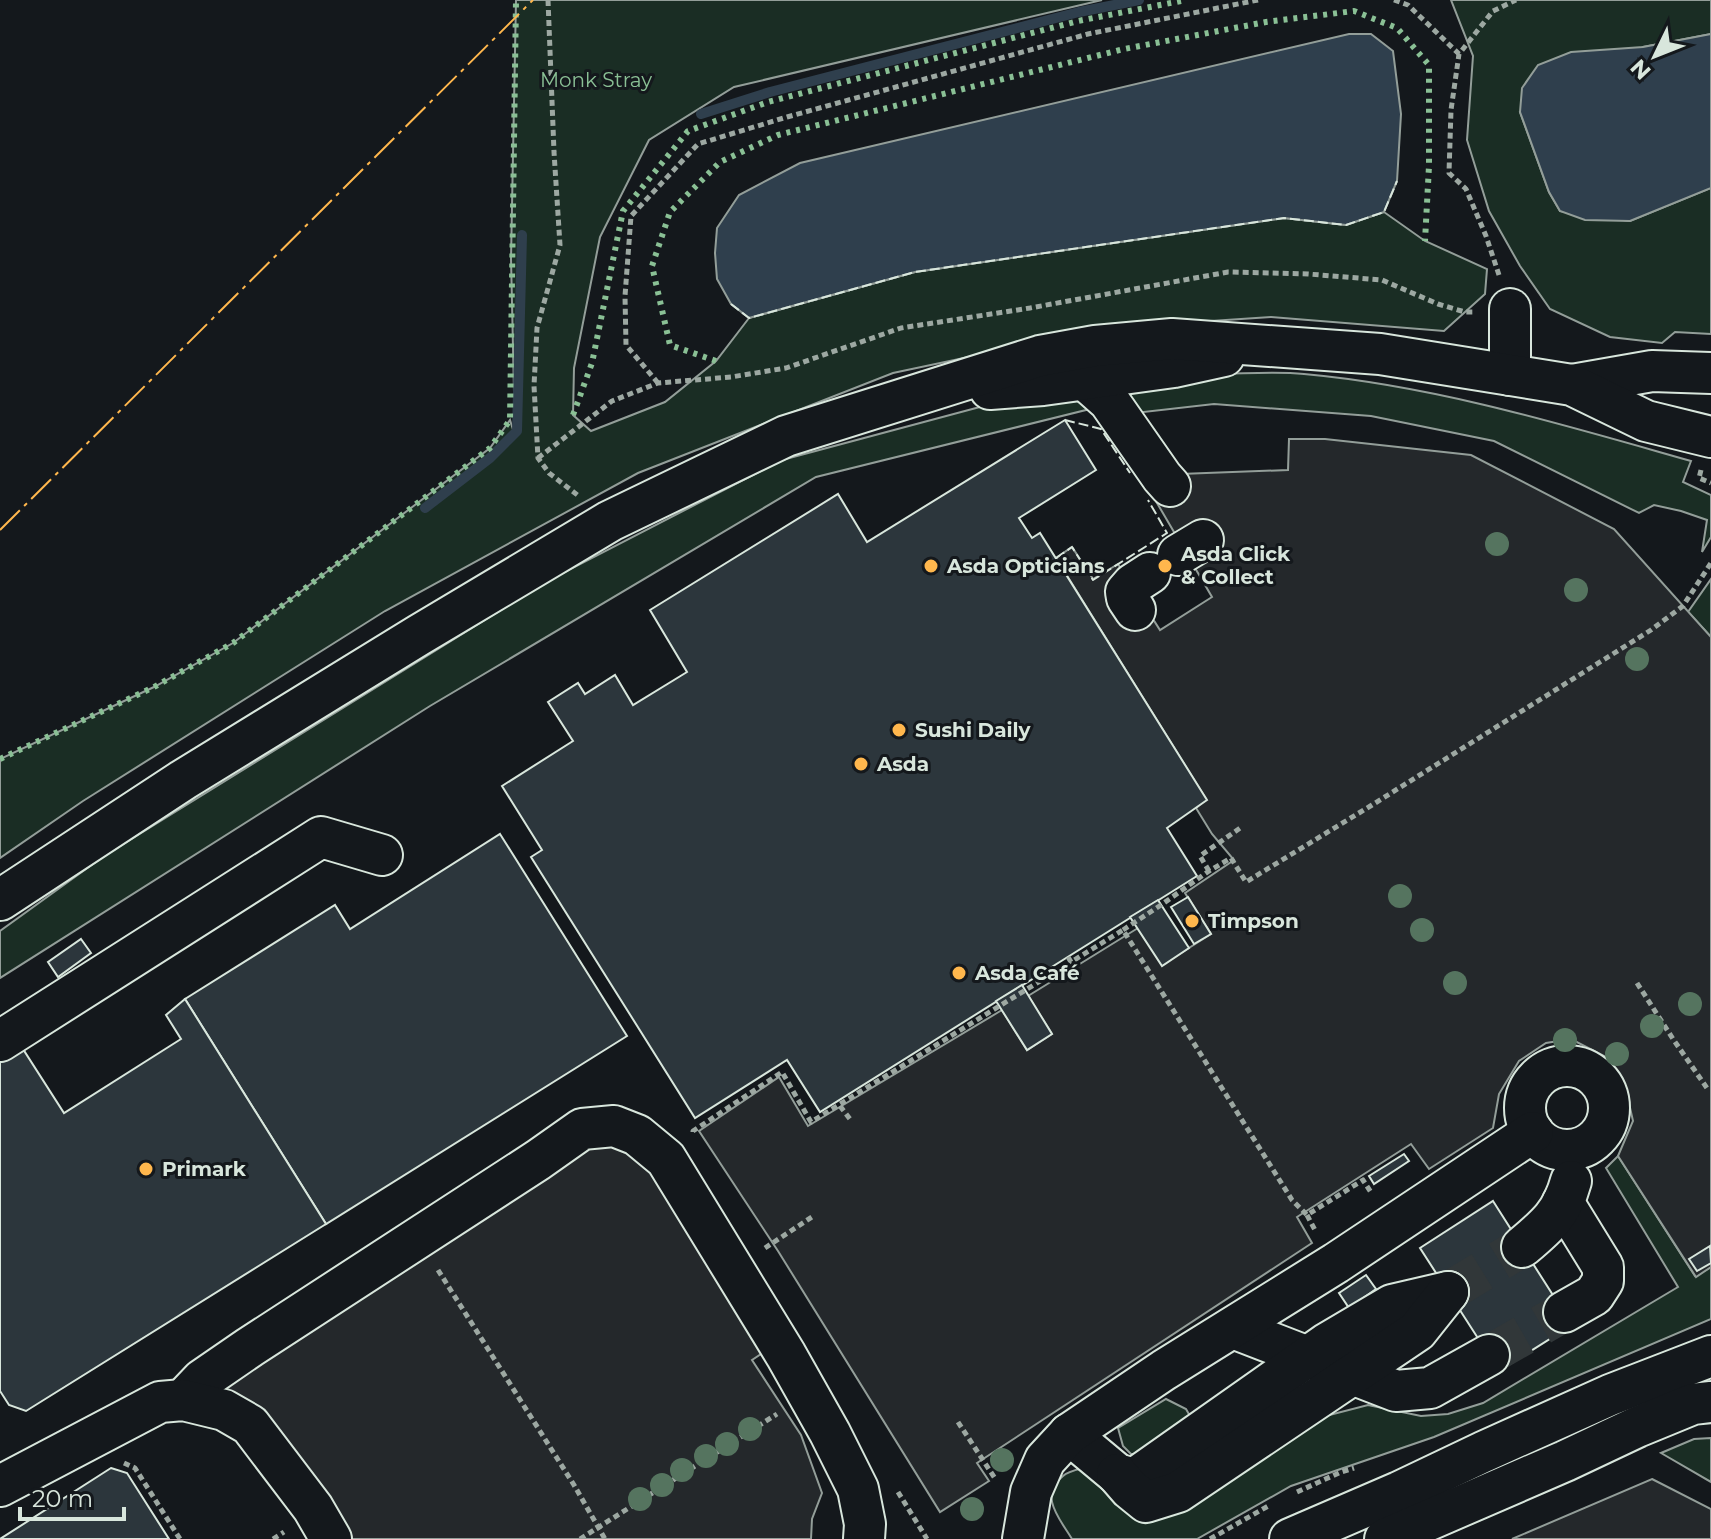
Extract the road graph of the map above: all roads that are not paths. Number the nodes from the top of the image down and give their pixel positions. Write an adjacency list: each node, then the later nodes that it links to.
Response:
1 (1510, 309): 4 (street)
2 (1267, 347): 4 (street); 5 (street); 7 (street)
3 (1711, 373): 6 (street)
4 (1510, 375): 6 (street)
5 (1083, 378): 7 (street); 9 (street)
6 (1572, 385): 8 (street)
7 (911, 395): 13 (street)
8 (1711, 437)
9 (1166, 481)
10 (1177, 556): 11 (street)
11 (1135, 610)
12 (382, 855): 14 (street)
13 (0, 900)
14 (0, 1041)
15 (1533, 1132): 16 (street); 16 (street); 20 (street)
16 (1573, 1149): 17 (street)
17 (1563, 1202): 18 (street); 19 (street)
18 (1522, 1247)
19 (1564, 1312)
20 (1233, 1328): 23 (street); 27 (street)
21 (1489, 1355): 24 (street)
22 (1711, 1356): 33 (street)
23 (1307, 1358): 24 (street); 24 (street); 28 (street)
24 (1351, 1375): 28 (street)
25 (183, 1400): 29 (street); 31 (street); 32 (street)
26 (1711, 1402): 34 (street)
27 (1069, 1434): 28 (street); 30 (street)
28 (1117, 1474)
29 (0, 1486)
30 (1030, 1533)
31 (331, 1539)
32 (864, 1539)
33 (1290, 1539)
34 (1385, 1539)

